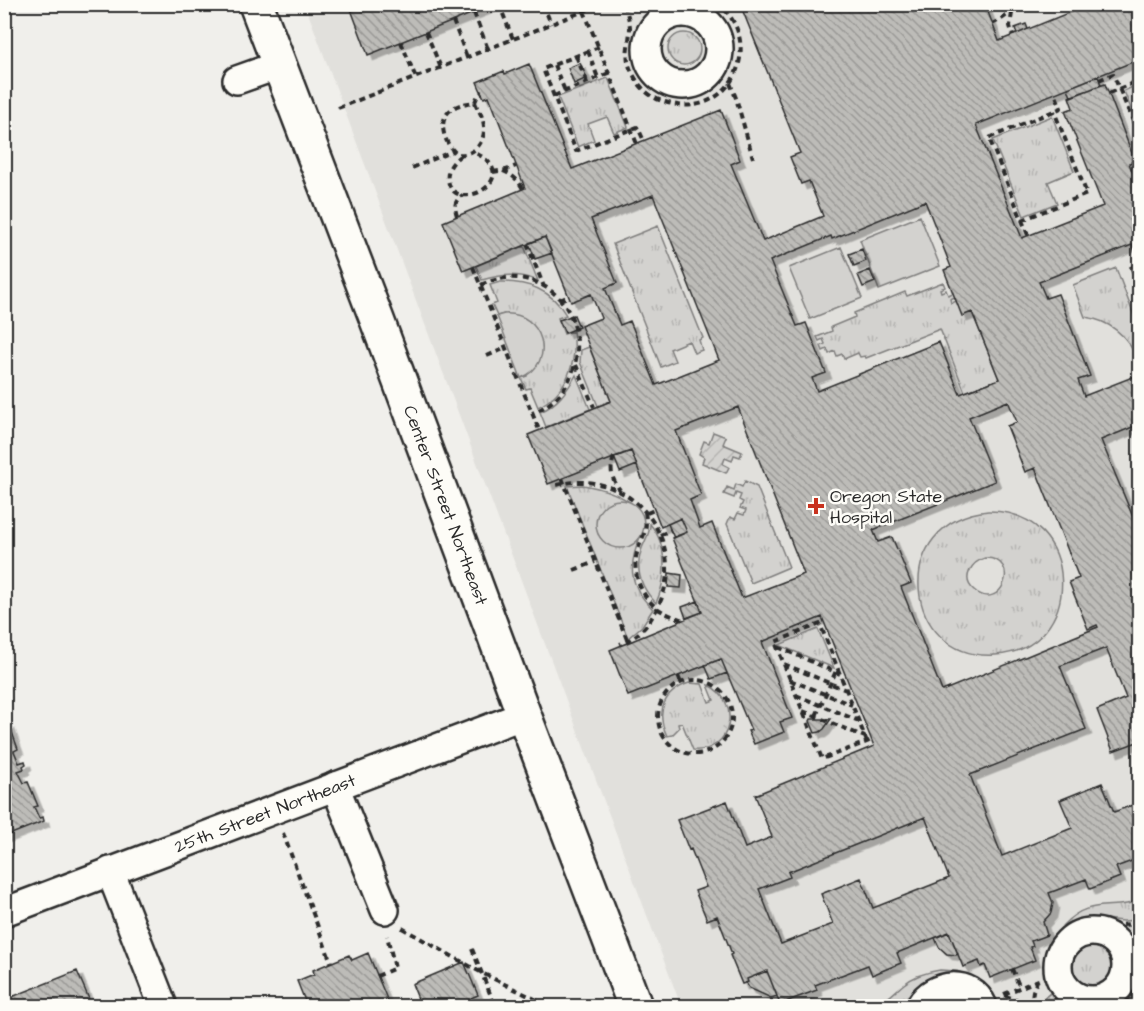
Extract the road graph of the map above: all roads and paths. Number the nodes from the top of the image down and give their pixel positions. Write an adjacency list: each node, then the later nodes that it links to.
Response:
1 (256, 4): 24 (main road, Center Street Northeast)
2 (499, 4): 17 (path)
3 (543, 4): 13 (path)
4 (602, 4): 7 (path)
5 (624, 4): 34 (path)
6 (1016, 4): 8 (path)
7 (590, 7): 9 (path)
8 (1013, 10): 14 (path); 16 (path)
9 (584, 11): 13 (path); 19 (path)
10 (474, 13): 20 (path)
11 (715, 15): 34 (path)
12 (453, 21): 23 (path)
13 (551, 24): 17 (path)
14 (992, 24)
15 (426, 32): 26 (path)
16 (1013, 36)
17 (513, 39): 20 (path)
18 (401, 42): 28 (path)
19 (599, 47): 21 (path); 27 (path)
20 (488, 49): 23 (path)
21 (588, 51): 22 (path); 29 (path)
22 (576, 56): 25 (path); 33 (path)
23 (467, 57): 26 (path)
24 (279, 65): 30 (street); 102 (main road, Center Street Northeast)
25 (554, 65): 36 (path); 40 (path)
26 (441, 68): 28 (path)
27 (609, 73): 29 (path); 44 (path)
28 (416, 78): 42 (path)
29 (598, 78): 33 (path)
30 (237, 80)
31 (1099, 80): 35 (path)
32 (1140, 80): 35 (path)
33 (588, 82): 36 (path)
34 (730, 83): 51 (path)
35 (1119, 88): 39 (path); 45 (path)
36 (565, 91): 40 (path)
37 (482, 92): 41 (path)
38 (1055, 93): 43 (path)
39 (1109, 93)
40 (554, 96): 44 (path)
41 (475, 102): 48 (path); 49 (path)
42 (338, 108)
43 (1054, 111): 61 (path); 61 (path)
44 (631, 129): 46 (path); 47 (path)
45 (1140, 138)
46 (644, 141)
47 (637, 144)
48 (453, 151): 50 (path); 54 (path)
49 (473, 152): 50 (path); 57 (path)
50 (461, 155): 59 (path)
51 (753, 158)
52 (516, 166): 56 (path)
53 (1140, 166): 55 (path)
54 (412, 168)
55 (1131, 170)
56 (503, 171): 57 (path); 58 (path)
57 (494, 172): 59 (path)
58 (523, 189)
59 (463, 195): 60 (path)
60 (457, 216)
61 (1022, 220): 62 (path)
62 (1029, 236)
63 (527, 244): 66 (path)
64 (473, 267): 65 (path)
65 (481, 285): 66 (path); 69 (path)
66 (544, 288): 68 (path)
67 (568, 296): 68 (path)
68 (560, 300): 71 (path)
69 (506, 348): 70 (path); 73 (path)
70 (487, 356)
71 (576, 364): 72 (path); 73 (path)
72 (594, 407)
73 (532, 413): 74 (path)
74 (539, 430)
75 (614, 457): 78 (path)
76 (562, 481): 77 (path); 78 (path); 83 (path)
77 (557, 484)
78 (621, 491): 80 (path)
79 (654, 510): 80 (path)
80 (646, 512): 82 (path); 85 (path)
81 (671, 530): 82 (path)
82 (660, 535): 85 (path)
83 (595, 562): 84 (path); 87 (path)
84 (574, 570)
85 (657, 608): 86 (path); 87 (path)
86 (683, 620)
87 (628, 642): 88 (path)
88 (621, 644)
89 (777, 647): 90 (path); 91 (path); 91 (path)
90 (784, 663): 93 (path); 95 (path)
91 (838, 671): 95 (path); 96 (path)
92 (678, 676): 94 (path)
93 (790, 679): 97 (path); 98 (path)
94 (681, 683): 94 (path)
95 (830, 683): 96 (path); 98 (path)
96 (846, 690): 100 (path)
97 (796, 694): 99 (path); 101 (path)
98 (826, 694): 99 (path); 100 (path)
99 (821, 705): 103 (path); 104 (path)
100 (852, 705): 104 (path)
101 (802, 711): 103 (path); 105 (path)
102 (524, 715): 106 (street, 25th Street Northeast); 123 (main road, Center Street Northeast)
103 (816, 716): 105 (path)
104 (859, 721): 105 (path)
105 (868, 740)
106 (335, 786): 107 (street, 25th Street Northeast); 111 (street)
107 (274, 809): 108 (street, 25th Street Northeast); 113 (path)
108 (110, 872): 109 (street, 25th Street Northeast); 120 (street)
109 (4, 912)
110 (1140, 922): 117 (path)
111 (386, 923): 115 (path); 116 (path)
112 (472, 949): 115 (path)
113 (331, 962)
114 (1012, 969): 119 (path)
115 (482, 973): 121 (path); 122 (path)
116 (377, 976)
117 (1047, 977): 118 (street); 118 (street); 119 (path); 127 (path)
118 (1131, 987)
119 (1020, 988): 126 (path)
120 (163, 1006)
121 (495, 1006)
122 (549, 1006)
123 (635, 1006)
124 (920, 1006): 125 (street)
125 (982, 1006)
126 (1025, 1006)
127 (1030, 1006)

